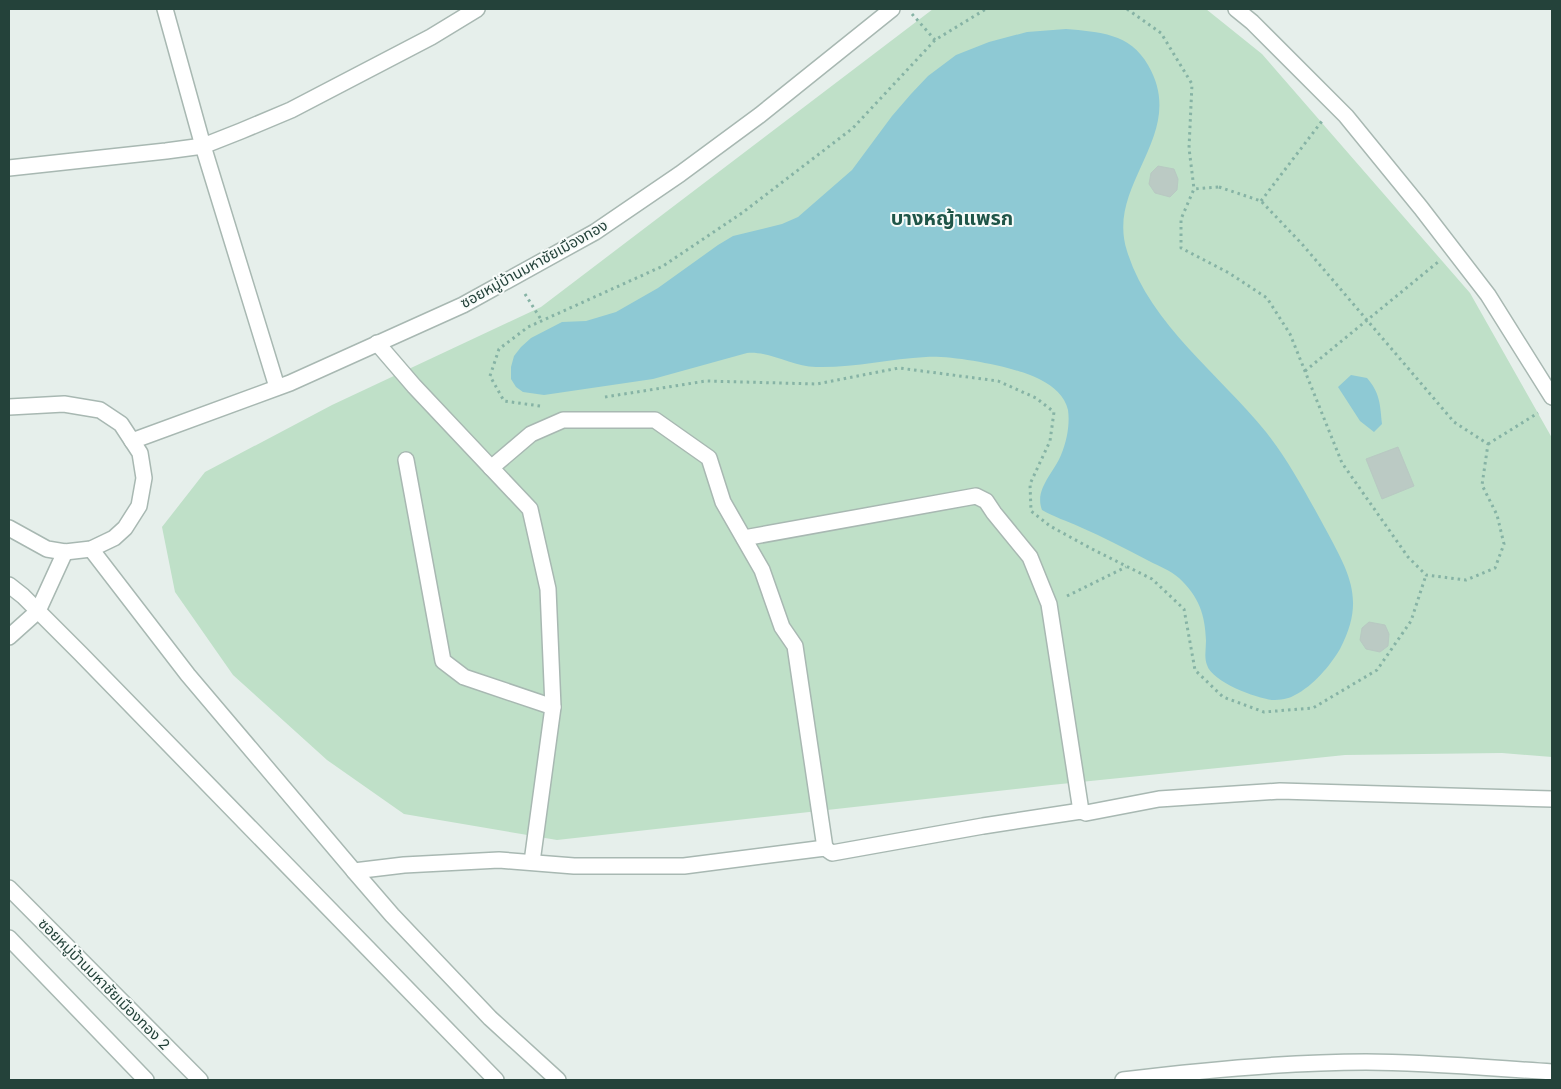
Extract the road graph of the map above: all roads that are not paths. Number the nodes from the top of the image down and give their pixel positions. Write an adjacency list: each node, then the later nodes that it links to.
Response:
1 (165, 9): 5 (street)
2 (477, 9): 5 (street)
3 (892, 9): 7 (street, ซอยหมู่บ้านมหาชัยเมืองทอง)
4 (1236, 9): 9 (street)
5 (203, 146): 6 (street); 8 (street)
6 (9, 168)
7 (377, 343): 8 (street, ซอยหมู่บ้านมหาชัยเมืองทอง); 13 (street)
8 (277, 388): 11 (street, ซอยหมู่บ้านมหาชัยเมืองทอง)
9 (1548, 403)
10 (9, 407): 11 (street)
11 (132, 441): 16 (street)
12 (406, 460): 21 (street)
13 (491, 468): 15 (street); 21 (street)
14 (9, 528): 17 (street)
15 (744, 538): 23 (street); 24 (street)
16 (91, 549): 17 (street); 26 (street)
17 (65, 552): 19 (street)
18 (9, 585): 19 (street)
19 (38, 611): 20 (street); 32 (street)
20 (9, 637)
21 (553, 707): 25 (street)
22 (1548, 797): 23 (street)
23 (1081, 812): 24 (street)
24 (825, 848): 25 (street)
25 (532, 862): 26 (street)
26 (354, 870): 33 (street)
27 (9, 888): 31 (street, ซอยหมู่บ้านมหาชัยเมืองทอง 2)
28 (9, 938): 30 (street)
29 (1552, 1072): 34 (street)
30 (146, 1080)
31 (200, 1080)
32 (496, 1080)
33 (558, 1080)
34 (1123, 1080)

